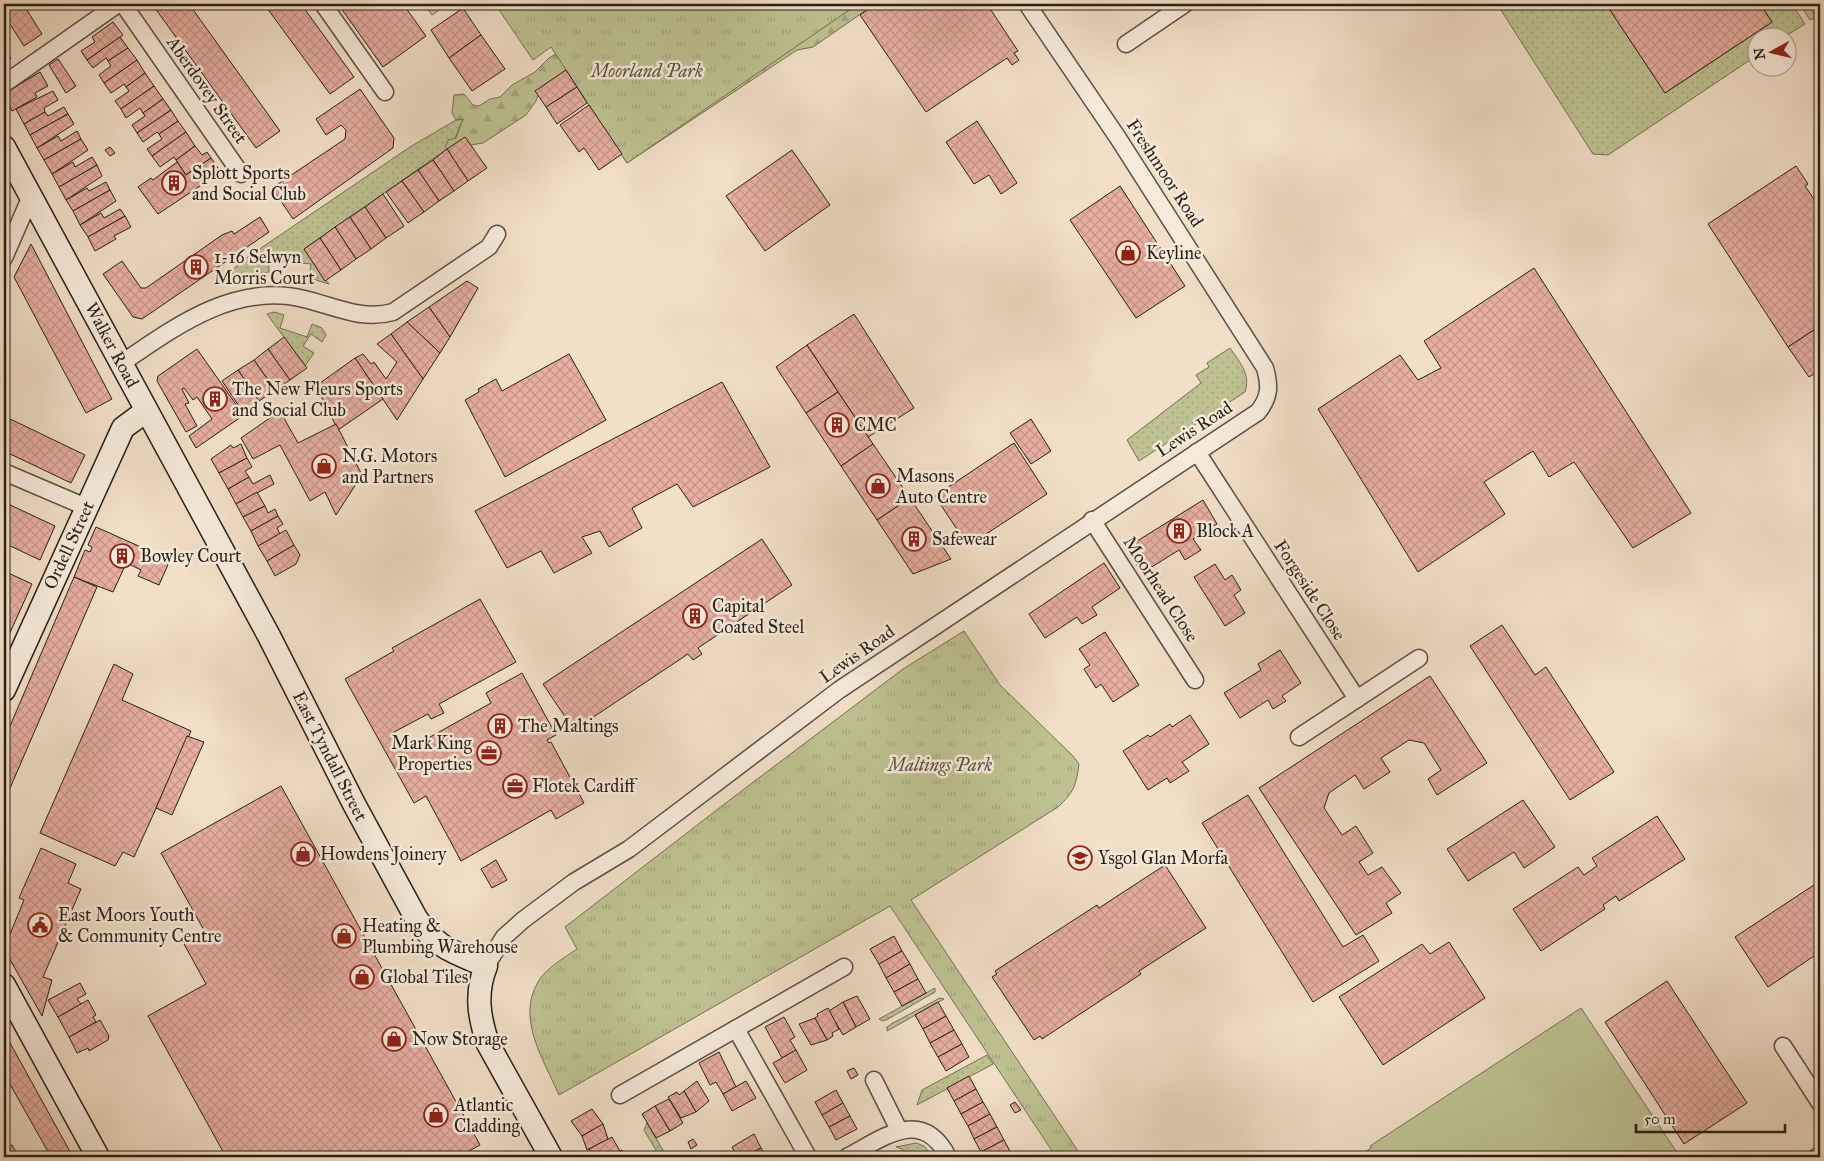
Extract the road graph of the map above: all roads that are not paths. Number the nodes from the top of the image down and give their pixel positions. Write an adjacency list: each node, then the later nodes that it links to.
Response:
1 (118, 4): 7 (street)
2 (123, 4): 10 (street, Aberdovey Street)
3 (324, 4): 8 (street)
4 (1027, 4): 15 (street, Freshmoor Road)
5 (1185, 4): 6 (street)
6 (1126, 44)
7 (4, 84)
8 (385, 92)
9 (4, 147): 11 (street, Walker Road)
10 (241, 174)
11 (32, 196): 13 (street); 14 (street, Walker Road)
12 (497, 234): 14 (street)
13 (4, 258)
14 (122, 363): 16 (street, Walker Road)
15 (1268, 396): 17 (street, Lewis Road)
16 (146, 411): 19 (street, Ordell Street); 21 (street, Walker Road)
17 (1196, 452): 20 (street, Lewis Road); 25 (street, Forgeside Close)
18 (4, 472): 19 (street)
19 (86, 507): 24 (street, Ordell Street)
20 (1092, 520): 23 (street, Moorhead Close); 27 (street, Lewis Road)
21 (218, 545): 27 (street, East Tyndall Street)
22 (1420, 658): 25 (street)
23 (1195, 680)
24 (4, 690)
25 (1357, 699): 26 (street)
26 (1299, 737)
27 (486, 966): 37 (street)
28 (844, 967): 30 (street)
29 (4, 985): 36 (street)
30 (736, 1029): 33 (street); 38 (street)
31 (1783, 1046): 34 (street)
32 (874, 1080): 35 (street)
33 (620, 1095)
34 (1820, 1104)
35 (899, 1130): 39 (street); 40 (street)
36 (98, 1157)
37 (551, 1157)
38 (808, 1157)
39 (848, 1157)
40 (948, 1157)

